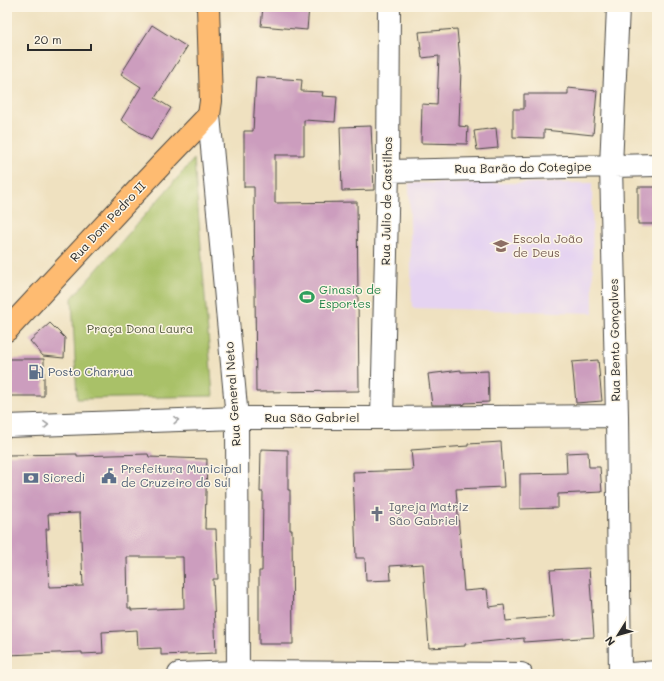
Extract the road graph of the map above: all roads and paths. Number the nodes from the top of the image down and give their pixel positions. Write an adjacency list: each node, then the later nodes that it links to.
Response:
1 (208, 7): 4 (main road)
2 (388, 7): 7 (street, Rua Julio de Castilhos)
3 (618, 7): 6 (street, Rua Bento Gonçalves)
4 (209, 115): 8 (main road, Rua Dom Pedro II); 10 (street, Rua General Neto)
5 (657, 165): 6 (street, Rua Barão do Cotegipe)
6 (611, 166): 7 (street, Rua Barão do Cotegipe); 9 (street, Rua Bento Gonçalves)
7 (388, 171): 11 (street, Rua Julio de Castilhos)
8 (7, 330)
9 (617, 416): 11 (street, Rua São Gabriel); 17 (street, Rua Bento Gonçalves)
10 (237, 418): 11 (street, Rua São Gabriel); 12 (street, Rua São Gabriel, one-way to 10); 14 (street, Rua General Neto)
11 (382, 418)
12 (7, 426)
13 (657, 672): 18 (street)
14 (238, 673): 15 (street); 16 (street)
15 (178, 674)
16 (521, 674)
17 (620, 674)
18 (630, 674)

